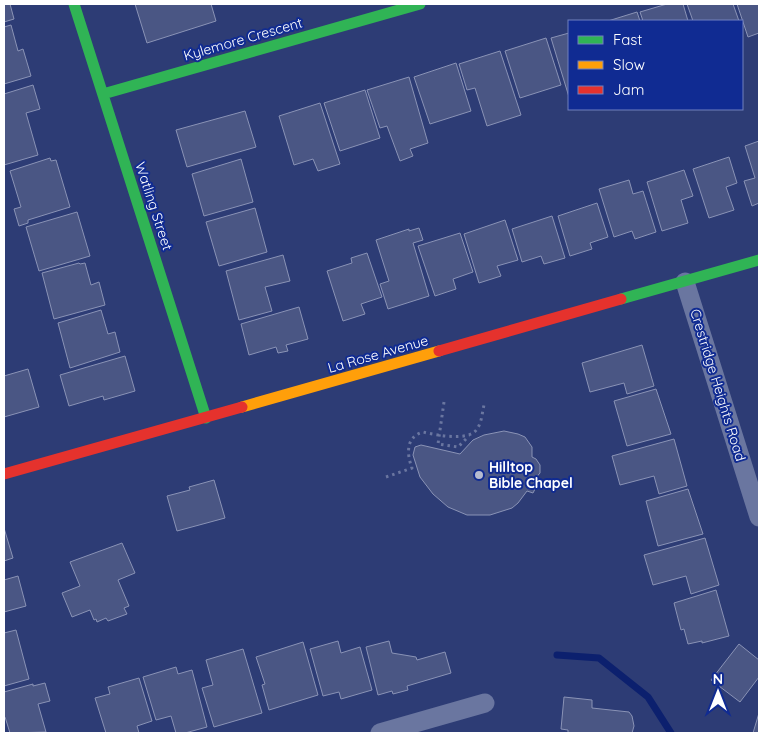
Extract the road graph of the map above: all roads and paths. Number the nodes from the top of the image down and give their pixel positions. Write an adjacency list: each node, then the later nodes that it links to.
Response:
1 (74, 4): 3 (street, Watling Street)
2 (420, 4): 3 (street, Kylemore Crescent)
3 (103, 94): 8 (street, Watling Street)
4 (759, 260): 5 (street, La Rose Avenue)
5 (685, 282): 8 (street, La Rose Avenue); 13 (street, Crestridge Heights Road)
6 (444, 402): 9 (path)
7 (484, 405): 10 (path)
8 (206, 418): 11 (street, La Rose Avenue)
9 (439, 435): 10 (path); 10 (path); 12 (path)
10 (470, 436)
11 (4, 474)
12 (386, 477)
13 (759, 517)
14 (485, 703): 15 (street)
15 (380, 733)

